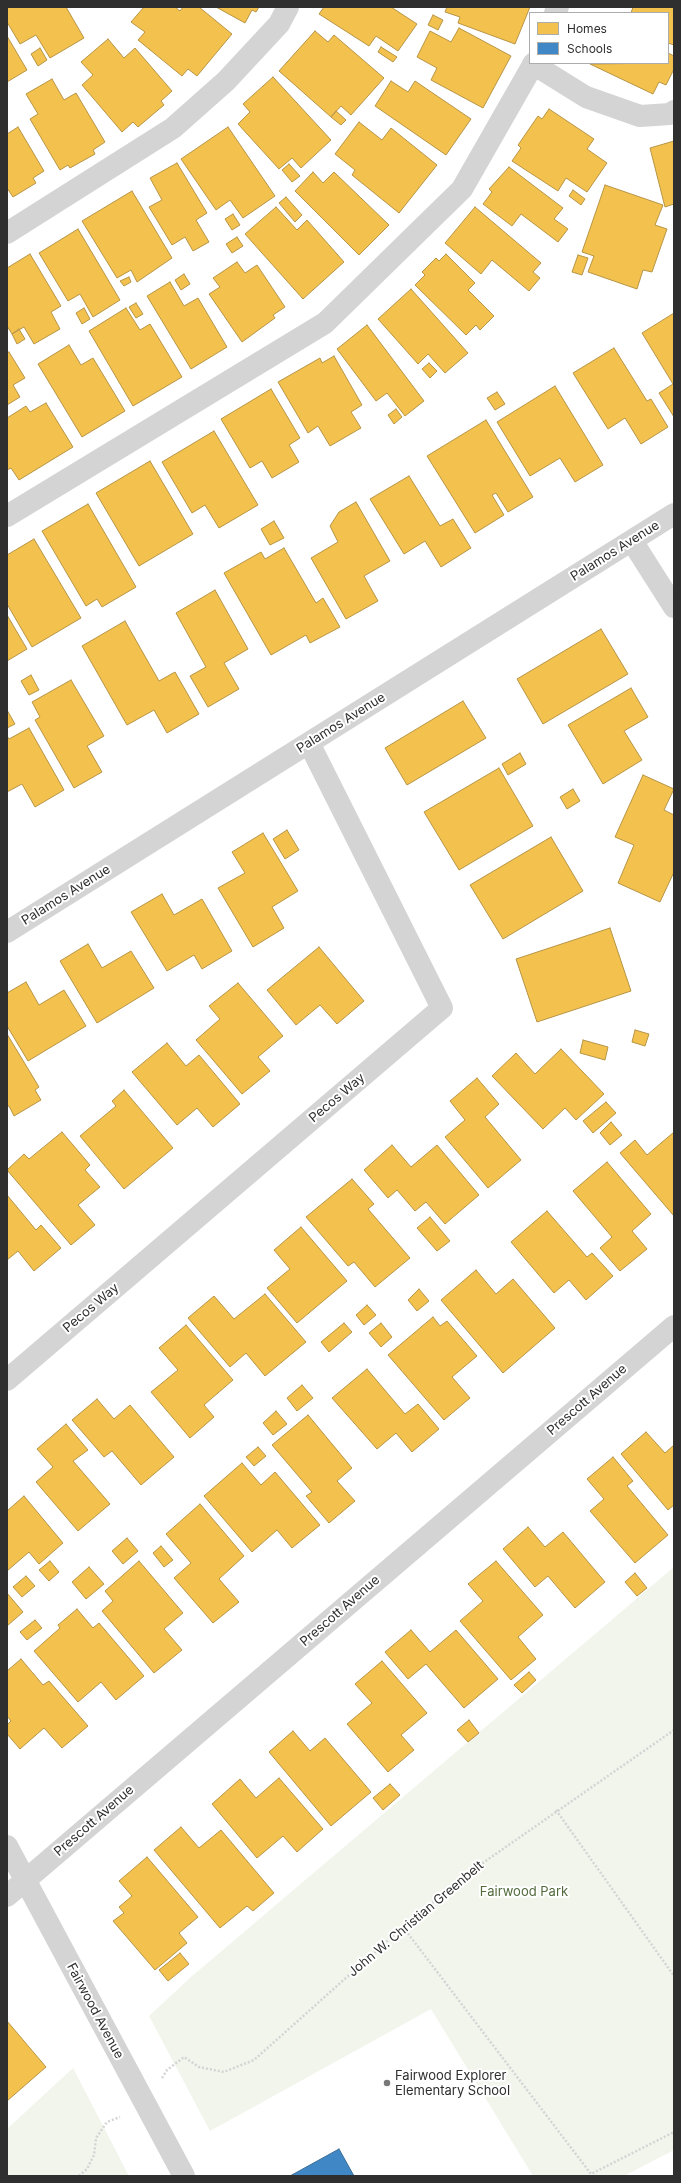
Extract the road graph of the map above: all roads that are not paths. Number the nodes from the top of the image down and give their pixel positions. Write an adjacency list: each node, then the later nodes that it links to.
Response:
1 (288, 7): 5 (street)
2 (533, 64): 7 (street)
3 (536, 64): 4 (street)
4 (674, 111)
5 (7, 233)
6 (674, 514): 8 (street, Palamos Avenue)
7 (7, 516)
8 (632, 541): 9 (street); 10 (street, Palamos Avenue)
9 (674, 607)
10 (309, 743): 11 (street, Palamos Avenue); 13 (street, Pecos Way)
11 (7, 932)
12 (674, 1326): 15 (street, Prescott Avenue)
13 (7, 1380)
14 (7, 1846): 15 (street, Fairwood Avenue)
15 (26, 1880): 16 (street, Prescott Avenue); 17 (street, Fairwood Avenue)
16 (7, 1896)
17 (184, 2176)

